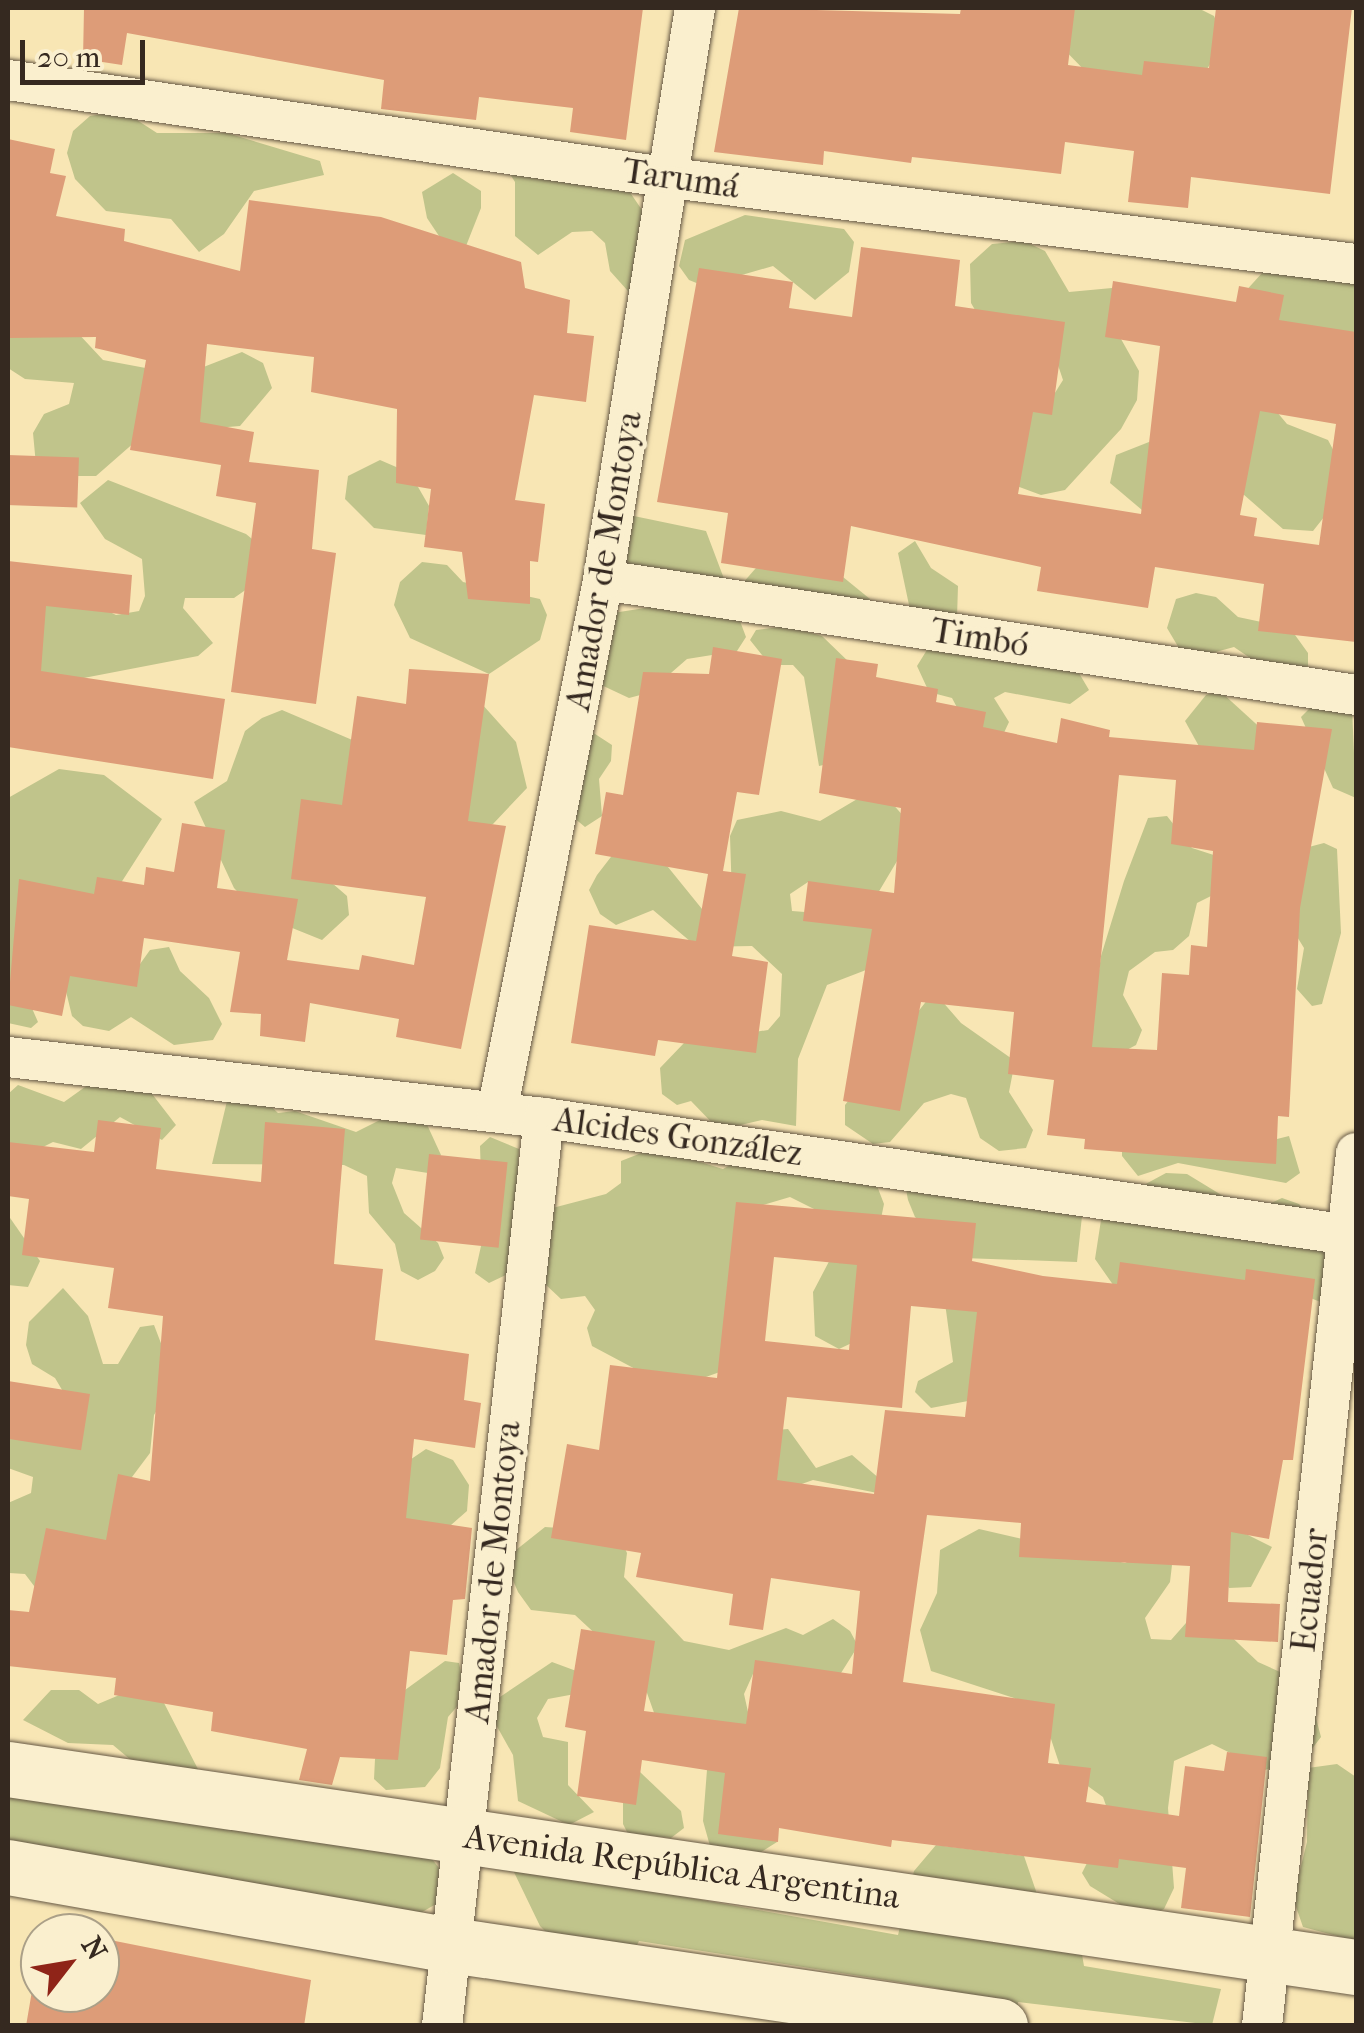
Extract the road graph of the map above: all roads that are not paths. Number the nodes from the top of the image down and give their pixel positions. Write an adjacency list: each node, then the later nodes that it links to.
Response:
1 (695, 8): 3 (street, Amador de Montoya)
2 (8, 80): 3 (street, Tarumá)
3 (671, 178): 4 (street, Tarumá); 5 (street, Amador de Montoya)
4 (1356, 264)
5 (603, 580): 6 (street, Timbó); 8 (street, Amador de Montoya)
6 (1356, 695)
7 (8, 1057): 8 (street, Alcides González)
8 (497, 1112): 9 (street, Alcides González)
9 (544, 1118): 11 (street, Alcides González); 13 (street, Amador de Montoya)
10 (1356, 1154): 11 (street, Ecuador)
11 (1351, 1235): 16 (street, Ecuador)
12 (8, 1768): 13 (main road, Avenida República Argentina)
13 (463, 1835): 15 (street, Amador de Montoya); 16 (main road, Avenida República Argentina)
14 (8, 1867): 15 (main road)
15 (451, 1946): 18 (street, Amador de Montoya); 19 (main road)
16 (1272, 1953): 17 (main road, Avenida República Argentina); 20 (street, Ecuador)
17 (1356, 1967)
18 (442, 2026)
19 (1000, 2026)
20 (1262, 2026)

